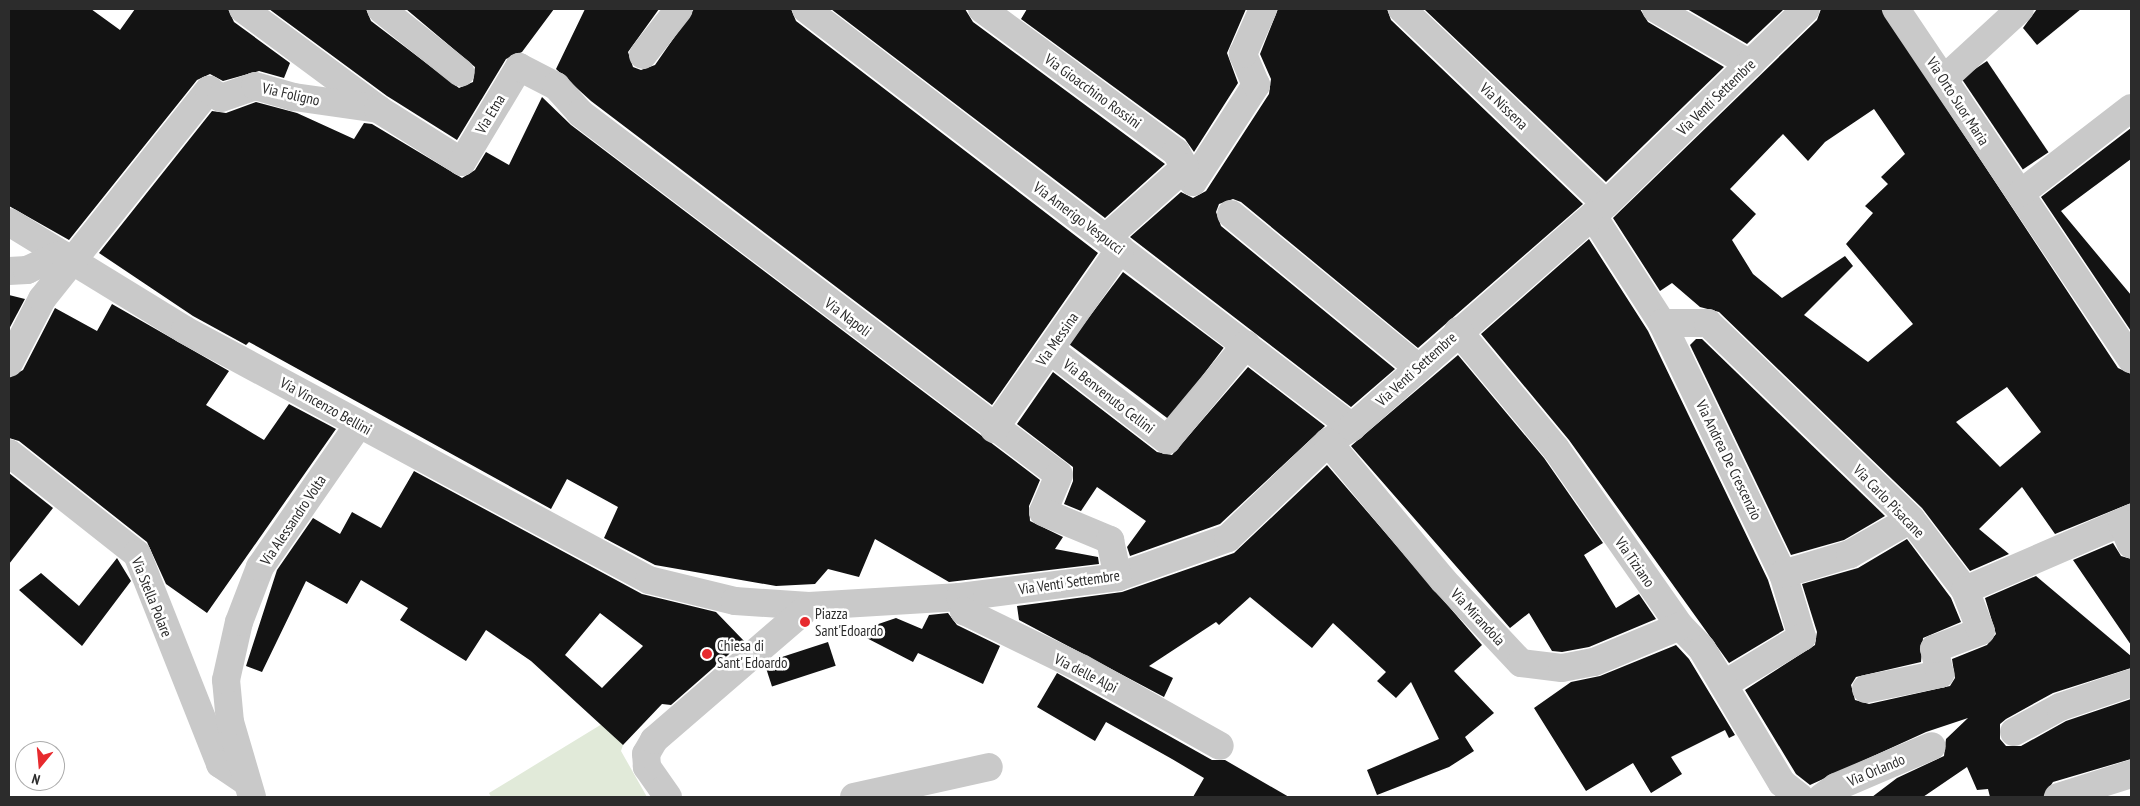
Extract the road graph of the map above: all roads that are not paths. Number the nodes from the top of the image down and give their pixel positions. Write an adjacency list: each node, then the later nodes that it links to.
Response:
1 (244, 9): 18 (street)
2 (380, 9): 15 (street)
3 (679, 9): 12 (street)
4 (806, 9): 25 (street, Via Amerigo Vespucci)
5 (982, 9): 20 (street, Via Gioacchino Rossini)
6 (1263, 9): 20 (street, Via Messina)
7 (1402, 9): 22 (street, Via Nissena)
8 (1656, 9): 13 (street)
9 (1806, 9): 13 (street, Via Venti Settembre)
10 (1896, 9): 16 (street, Via Orto Suor Maria)
11 (2020, 9): 16 (street)
12 (643, 55)
13 (1750, 64): 22 (street, Via Venti Settembre)
14 (519, 67): 19 (street, Via Etna); 37 (street, Via Napoli)
15 (461, 73)
16 (1944, 78): 21 (street, Via Orto Suor Maria)
17 (2131, 108): 21 (street)
18 (378, 109): 19 (street, Via Foligno); 26 (street, Via Foligno)
19 (462, 162)
20 (1189, 175): 25 (street, Via Messina)
21 (2021, 193): 32 (street, Via Orto Suor Maria)
22 (1599, 210): 28 (street, Via Andrea De Crescenzio); 29 (street, Via Venti Settembre)
23 (1231, 214): 34 (street)
24 (9, 222): 26 (street, Via Vincenzo Bellini)
25 (1113, 244): 30 (street, Via Amerigo Vespucci); 31 (street, Via Messina)
26 (65, 259): 27 (street); 33 (street); 35 (street, Via Vincenzo Bellini)
27 (9, 271)
28 (1662, 323): 40 (street, Via Carlo Pisacane); 42 (street, Via Andrea De Crescenzio)
29 (1458, 332): 34 (street, Via Venti Settembre); 47 (street, Via Tiziano)
30 (1246, 345): 31 (street, Via Benvenuto Cellini); 36 (street, Via Amerigo Vespucci)
31 (1050, 350): 37 (street, Via Messina)
32 (2131, 359)
33 (9, 363)
34 (1417, 367): 36 (street, Via Venti Settembre)
35 (359, 424): 46 (street, Via Vincenzo Bellini); 56 (street, Via Alessandro Volta)
36 (1352, 427): 38 (street, Via Venti Settembre)
37 (994, 429): 43 (street, Via Napoli)
38 (1328, 442): 43 (street, Via Venti Settembre); 47 (street, Via Mirandola)
39 (9, 453): 56 (street, Via Stella Polare)
40 (1911, 519): 42 (street); 44 (street, Via Carlo Pisacane)
41 (2128, 528): 44 (street)
42 (1783, 574): 49 (street, Via Andrea De Crescenzio)
43 (1118, 577): 45 (street, Via Venti Settembre)
44 (1965, 590): 50 (street, Via Carlo Pisacane)
45 (960, 597): 46 (street); 52 (street, Via delle Alpi)
46 (808, 606): 57 (street)
47 (1680, 626): 49 (street, Via Tiziano)
48 (2131, 683): 51 (street)
49 (1726, 684): 59 (street, Via Tiziano)
50 (1866, 689)
51 (2014, 732)
52 (1220, 746)
53 (1932, 746): 60 (street, Via Orlando)
54 (989, 767): 58 (street)
55 (2131, 774): 61 (street)
56 (248, 788)
57 (668, 797)
58 (854, 797)
59 (1800, 797)
60 (1822, 797)
61 (2058, 797)

